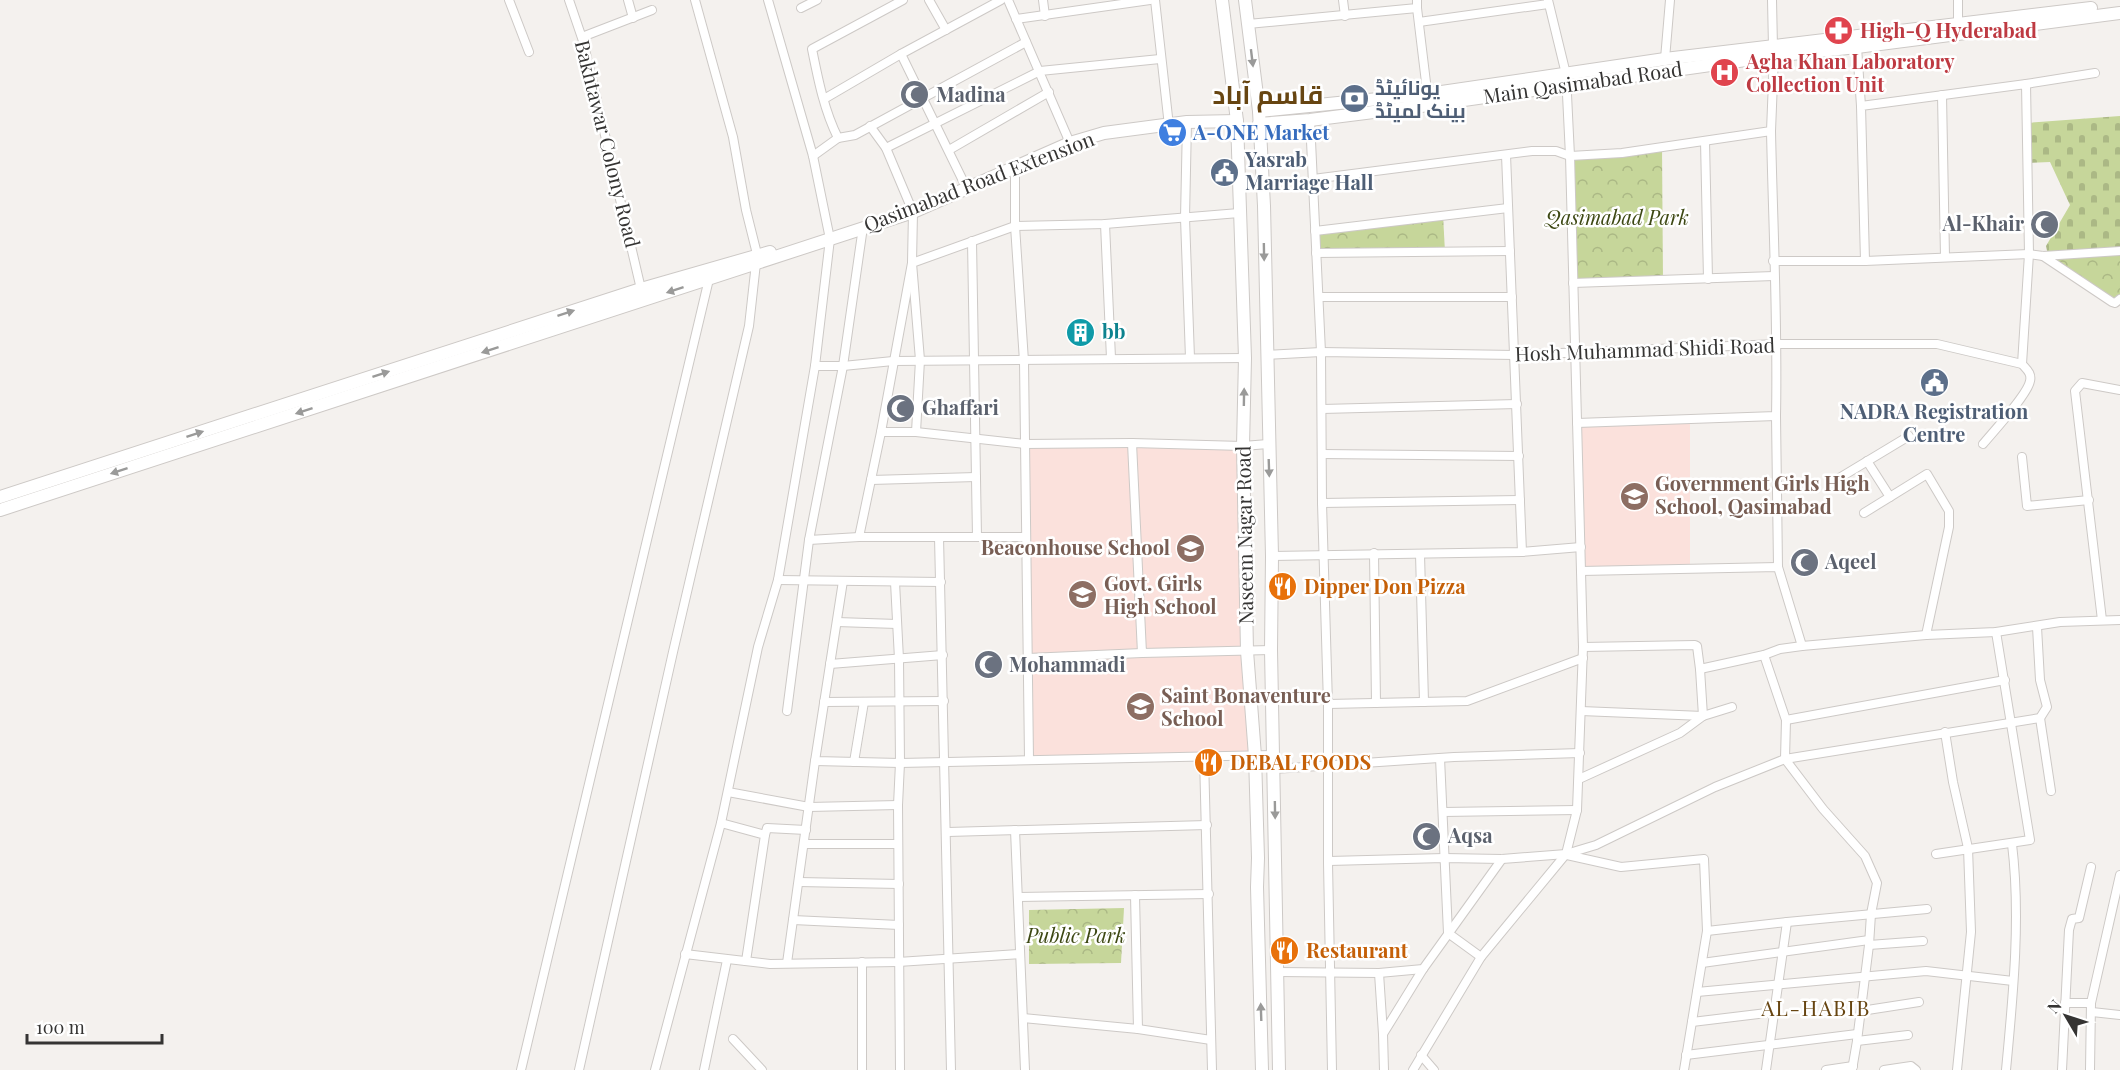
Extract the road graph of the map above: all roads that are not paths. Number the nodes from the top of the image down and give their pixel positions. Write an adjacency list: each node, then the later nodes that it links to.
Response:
1 (509, 0): 39 (street)
2 (569, 0): 35 (street, Bakhtawar Colony Road)
3 (628, 0): 29 (street)
4 (695, 0): 88 (street)
5 (768, 0): 67 (street)
6 (817, 0): 24 (street)
7 (903, 0): 50 (street)
8 (929, 0): 34 (street)
9 (1001, 0): 34 (street)
10 (1008, 0): 30 (street)
11 (1043, 0): 27 (street)
12 (1150, 0): 21 (street)
13 (1155, 0): 41 (street)
14 (1222, 0): 55 (main road, Naseem Nagar Road)
15 (1245, 0): 32 (main road, Naseem Nagar Road)
16 (1343, 0): 28 (street)
17 (1670, 0): 42 (street)
18 (1772, 0): 38 (street)
19 (1958, 0): 33 (street)
20 (1548, 2): 31 (street); 45 (street)
21 (1096, 4): 27 (street)
22 (1417, 4): 28 (street); 31 (street)
23 (2120, 5): 33 (main road, Main Qasimabad Road)
24 (801, 8)
25 (652, 10): 29 (street)
26 (2120, 12): 37 (main road, Main Qasimabad Road)
27 (1045, 16): 30 (street)
28 (1345, 16): 32 (street)
29 (633, 18): 35 (street)
30 (1016, 19): 36 (street)
31 (1419, 22): 51 (street)
32 (1248, 24): 53 (main road, Naseem Nagar Road, one-way to 53)
33 (1958, 24): 38 (main road, Main Qasimabad Road)
34 (946, 30): 40 (street)
35 (582, 37): 96 (street, Bakhtawar Colony Road)
36 (1026, 42): 43 (street); 49 (street)
37 (1857, 47): 38 (main road, Main Qasimabad Road); 52 (street)
38 (1773, 51): 42 (main road, Main Qasimabad Road); 45 (main road, Main Qasimabad Road); 60 (street)
39 (529, 52)
40 (901, 54): 49 (street); 50 (street)
41 (1160, 59): 43 (street); 59 (street)
42 (1665, 59): 45 (main road, Main Qasimabad Road)
43 (1040, 71): 47 (street); 57 (street)
44 (2095, 73): 46 (street)
45 (1566, 80): 51 (main road, Main Qasimabad Road); 68 (street)
46 (2026, 84): 48 (street); 85 (street)
47 (1049, 92): 63 (street); 65 (street)
48 (1942, 95): 52 (street); 87 (street)
49 (923, 98): 57 (street); 58 (street)
50 (824, 99): 61 (street)
51 (1428, 100): 53 (main road, Main Qasimabad Road); 54 (main road, Main Qasimabad Road)
52 (1861, 106): 90 (street)
53 (1259, 118): 54 (main road, Main Qasimabad Road); 103 (main road, Naseem Nagar Road, one-way to 103)
54 (1310, 120): 70 (street)
55 (1237, 121): 56 (main road, Qasimabad Road Extension); 74 (main road, Naseem Nagar Road)
56 (1186, 122): 59 (main road, Qasimabad Road Extension); 75 (street)
57 (936, 123): 64 (street); 65 (street)
58 (870, 126): 61 (street); 64 (street)
59 (1169, 126): 63 (main road, Qasimabad Road Extension)
60 (1771, 131): 62 (street); 89 (street)
61 (838, 138): 67 (street)
62 (1705, 141): 68 (street); 94 (street)
63 (1070, 143): 69 (main road, Qasimabad Road Extension)
64 (886, 148): 73 (street)
65 (949, 150): 71 (street)
66 (1506, 155): 68 (street); 70 (street); 72 (street)
67 (813, 156): 80 (street)
68 (1570, 156): 95 (street)
69 (1015, 167): 71 (main road, Qasimabad Road Extension); 77 (street)
70 (1313, 179): 79 (street)
71 (967, 189): 73 (main road, Qasimabad Road Extension)
72 (1508, 208): 79 (street); 82 (street)
73 (913, 212): 78 (main road, Qasimabad Road Extension); 91 (street)
74 (1239, 213): 75 (street); 107 (main road, Naseem Nagar Road)
75 (1185, 218): 76 (street); 106 (street)
76 (1105, 224): 77 (street); 105 (street)
77 (1015, 226): 81 (street); 111 (street)
78 (864, 227): 80 (main road, Qasimabad Road Extension); 114 (street)
79 (1315, 231): 84 (street)
80 (830, 239): 88 (main road, Qasimabad Road Extension); 113 (street)
81 (972, 241): 91 (street); 110 (street)
82 (1510, 251): 84 (street); 98 (street)
83 (2120, 251): 86 (street)
84 (1316, 253): 97 (street)
85 (2029, 254): 86 (street); 87 (street); 112 (street)
86 (2043, 256): 99 (street)
87 (1945, 257): 90 (street)
88 (756, 259): 93 (main road); 96 (main road); 286 (street)
89 (1773, 261): 90 (street); 92 (street)
90 (1865, 261)
91 (912, 263): 108 (street); 109 (street)
92 (1774, 276): 94 (street); 100 (street)
93 (709, 279): 141 (main road, one-way to 141); 285 (street)
94 (1708, 279): 95 (street)
95 (1573, 283): 102 (street)
96 (641, 289): 136 (main road, one-way to 96)
97 (1318, 297): 98 (street); 101 (street)
98 (1512, 297): 104 (street)
99 (2120, 299)
100 (1778, 344): 102 (street, Hosh Muhammad Shidi Road); 112 (street, Hosh Muhammad Shidi Road); 118 (street)
101 (1321, 352): 103 (street, Hosh Muhammad Shidi Road); 104 (street, Hosh Muhammad Shidi Road); 117 (street)
102 (1575, 354): 104 (street, Hosh Muhammad Shidi Road); 119 (street)
103 (1266, 355): 107 (main road); 126 (main road, Naseem Nagar Road)
104 (1515, 355): 116 (street)
105 (1111, 358): 106 (street); 111 (street)
106 (1190, 358): 107 (street)
107 (1245, 358): 128 (main road, Naseem Nagar Road, one-way to 107)
108 (921, 360): 109 (street); 110 (street); 121 (street)
109 (893, 361): 114 (street); 120 (street)
110 (974, 361): 111 (street); 123 (street)
111 (1024, 361): 125 (street)
112 (2022, 364): 127 (street)
113 (815, 366): 114 (street); 156 (street)
114 (843, 366): 147 (street)
115 (2120, 390): 139 (street)
116 (1517, 404): 117 (street); 130 (street)
117 (1322, 409): 129 (street)
118 (1776, 416): 119 (street); 154 (street)
119 (1577, 423): 148 (street)
120 (880, 432): 121 (street); 134 (street)
121 (916, 432): 123 (street)
122 (1909, 436): 132 (street)
123 (975, 438): 125 (street); 133 (street)
124 (1132, 443): 125 (street); 128 (street); 172 (street)
125 (1025, 444): 146 (street)
126 (1268, 444): 128 (street); 153 (main road, Naseem Nagar Road, one-way to 153)
127 (1983, 444)
128 (1243, 446): 171 (main road, Naseem Nagar Road)
129 (1322, 454): 130 (street); 140 (street)
130 (1519, 456): 138 (street)
131 (2022, 457): 139 (street)
132 (1867, 461): 135 (street); 137 (street)
133 (976, 477): 134 (street); 145 (street)
134 (871, 480): 143 (street)
135 (1831, 483)
136 (0, 497)
137 (1890, 497): 142 (street); 167 (street)
138 (1520, 500): 140 (street); 149 (street)
139 (2089, 500): 161 (street)
140 (1322, 503): 152 (street)
141 (0, 510)
142 (1864, 513)
143 (859, 537): 144 (street); 147 (street)
144 (939, 537): 145 (street); 160 (street)
145 (976, 537): 146 (street)
146 (1026, 537): 176 (street)
147 (809, 540): 157 (street)
148 (1581, 548): 149 (street); 155 (street)
149 (1522, 552): 151 (street)
150 (1374, 553): 151 (street); 152 (street); 186 (street)
151 (1420, 554): 184 (street)
152 (1324, 555): 153 (street); 187 (street)
153 (1272, 556): 170 (main road, Naseem Nagar Road)
154 (1778, 567): 155 (street); 168 (street)
155 (1581, 571): 169 (street)
156 (778, 580): 157 (street); 211 (street)
157 (805, 580): 158 (street); 189 (street)
158 (843, 581): 159 (street); 163 (street)
159 (895, 582): 160 (street); 164 (street)
160 (940, 582): 173 (street)
161 (2102, 620): 162 (street); 165 (street)
162 (2120, 620)
163 (837, 622): 164 (street); 178 (street)
164 (897, 624): 175 (street)
165 (2037, 627): 166 (street); 192 (street)
166 (1996, 632): 167 (street); 180 (street)
167 (1926, 635): 168 (street)
168 (1802, 646): 174 (street)
169 (1583, 647): 177 (street); 179 (street)
170 (1271, 650): 171 (street); 197 (main road, Naseem Nagar Road)
171 (1247, 651): 172 (street); 198 (main road, Naseem Nagar Road)
172 (1142, 653): 176 (street)
173 (943, 655): 175 (street); 181 (street)
174 (1764, 655): 179 (street); 193 (street)
175 (899, 658): 178 (street); 185 (street)
176 (1028, 658): 201 (street)
177 (1582, 658): 184 (street); 190 (street)
178 (830, 663): 182 (street)
179 (1700, 669): 191 (street)
180 (2005, 680): 193 (street); 194 (street)
181 (944, 701): 185 (street); 205 (street)
182 (824, 702): 183 (street); 203 (street)
183 (864, 702): 185 (street); 204 (street)
184 (1424, 702): 186 (street)
185 (898, 703): 206 (street)
186 (1376, 703): 187 (street)
187 (1328, 704): 207 (street)
188 (1732, 707): 191 (street)
189 (787, 711)
190 (1581, 711): 191 (street); 196 (street)
191 (1703, 716): 209 (street)
192 (2040, 718): 194 (street); 210 (street)
193 (1786, 720): 202 (street)
194 (2011, 723): 195 (street); 224 (street)
195 (1945, 732): 202 (street); 225 (street)
196 (1580, 753): 200 (street); 209 (street)
197 (1274, 755): 198 (street); 208 (main road, Naseem Nagar Road)
198 (1256, 756): 199 (street); 295 (main road, Naseem Nagar Road, one-way to 198)
199 (1204, 758): 201 (street); 217 (street)
200 (1440, 758): 207 (street); 215 (street)
201 (1029, 759): 205 (street)
202 (1785, 759): 226 (street); 239 (street)
203 (815, 761): 204 (street); 213 (street)
204 (854, 762): 206 (street)
205 (945, 762): 206 (street); 220 (street)
206 (900, 763): 212 (street)
207 (1327, 766): 208 (street); 230 (street)
208 (1274, 769): 259 (main road, Naseem Nagar Road, one-way to 259)
209 (1579, 779): 214 (street)
210 (2051, 791)
211 (728, 792): 213 (street); 216 (street)
212 (898, 805): 213 (street); 223 (street)
213 (809, 807): 218 (street)
214 (1577, 810): 215 (street); 226 (street)
215 (1443, 812): 228 (street)
216 (721, 823): 221 (street); 248 (street)
217 (1207, 825): 219 (street); 235 (street)
218 (806, 830): 221 (street); 222 (street)
219 (1015, 830): 220 (street); 237 (street)
220 (948, 832): 252 (street)
221 (765, 835): 253 (street)
222 (805, 844): 223 (street); 233 (street)
223 (898, 844): 234 (street)
224 (2012, 844): 225 (street); 264 (street)
225 (1968, 848): 227 (street); 263 (street)
226 (1566, 854): 229 (street); 243 (street); 250 (street)
227 (1936, 854)
228 (1444, 858): 229 (street); 230 (street); 244 (street)
229 (1502, 859): 244 (street)
230 (1329, 861): 260 (street)
231 (2091, 867): 268 (street)
232 (2120, 875): 269 (street)
233 (799, 882): 234 (street); 240 (street)
234 (899, 884): 242 (street)
235 (1209, 894): 236 (street); 280 (street)
236 (1135, 895): 237 (street); 275 (street)
237 (1018, 897): 249 (street)
238 (1927, 909): 239 (street)
239 (1871, 914): 241 (street); 246 (street)
240 (793, 920): 242 (street); 256 (street)
241 (1787, 922): 243 (street); 247 (street)
242 (899, 925): 255 (street)
243 (1707, 931): 257 (street)
244 (1448, 933): 250 (street); 258 (street)
245 (1923, 940): 246 (street)
246 (1869, 943): 247 (street); 262 (street)
247 (1783, 951): 257 (street); 265 (street)
248 (685, 954): 251 (street); 287 (street)
249 (1020, 954): 252 (street); 273 (street)
250 (1481, 957): 282 (street)
251 (727, 960): 253 (street); 288 (street)
252 (949, 960): 255 (street); 292 (street)
253 (746, 961): 256 (street)
254 (862, 962): 255 (street); 256 (street); 290 (street)
255 (898, 962): 291 (street)
256 (787, 963)
257 (1702, 963): 266 (street)
258 (1423, 969): 261 (street); 276 (street)
259 (1278, 972): 260 (street); 296 (main road, Naseem Nagar Road)
260 (1331, 973): 261 (street); 297 (street)
261 (1379, 973): 276 (street)
262 (1864, 977): 263 (street); 265 (street); 270 (street)
263 (1968, 977): 264 (street); 306 (street)
264 (2013, 981): 307 (street)
265 (1778, 984): 266 (street); 271 (street)
266 (1697, 992): 274 (street)
267 (1919, 1002): 270 (street)
268 (2065, 1003): 269 (street); 308 (street)
269 (2092, 1008): 272 (street); 309 (street)
270 (1860, 1011): 278 (street)
271 (1775, 1012): 274 (street); 281 (street)
272 (2120, 1015)
273 (1023, 1018): 275 (street); 293 (street)
274 (1692, 1022): 283 (street)
275 (1138, 1029): 280 (street)
276 (1383, 1034): 298 (street)
277 (1908, 1035): 278 (street)
278 (1857, 1038): 281 (street); 284 (street)
279 (733, 1039): 289 (street)
280 (1211, 1040): 294 (street)
281 (1768, 1045): 283 (street); 302 (street)
282 (1421, 1055): 299 (street); 300 (street)
283 (1686, 1055): 301 (street)
284 (1852, 1068): 303 (street)
285 (521, 1070)
286 (579, 1070)
287 (655, 1070)
288 (704, 1070)
289 (762, 1070)
290 (862, 1070)
291 (900, 1070)
292 (951, 1070)
293 (1025, 1070)
294 (1212, 1070)
295 (1262, 1070)
296 (1279, 1070)
297 (1332, 1070)
298 (1384, 1070)
299 (1413, 1070)
300 (1434, 1070)
301 (1684, 1070)
302 (1766, 1070)
303 (1826, 1070)
304 (1884, 1070): 305 (street)
305 (1916, 1070)
306 (1957, 1070)
307 (2006, 1070)
308 (2062, 1070)
309 (2090, 1070)

